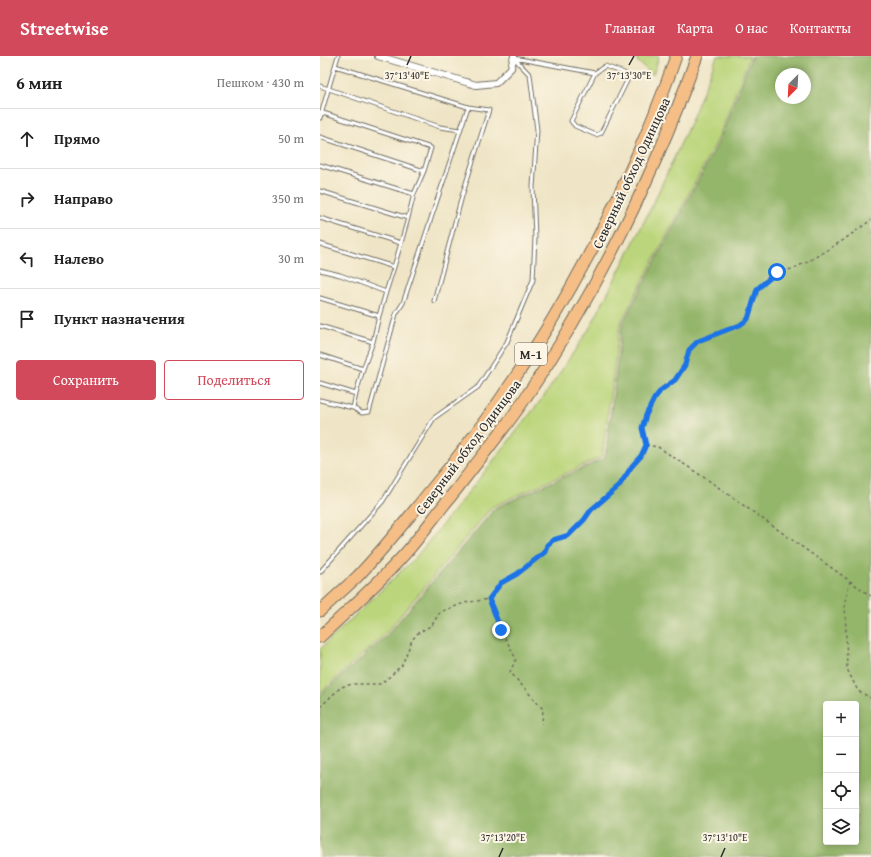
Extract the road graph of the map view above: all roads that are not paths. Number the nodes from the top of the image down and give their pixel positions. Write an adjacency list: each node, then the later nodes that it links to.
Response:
1 (338, 56): 6 (lane)
2 (378, 56): 5 (street)
3 (676, 56): 38 (highway, Северный обход Одинцова / М-1)
4 (697, 56): 39 (highway, Северный обход Одинцова / М-1)
5 (514, 57): 7 (lane); 37 (lane)
6 (335, 66): 9 (lane); 10 (lane)
7 (595, 73): 7 (lane)
8 (320, 86): 9 (lane)
9 (328, 89): 11 (lane); 13 (lane)
10 (468, 107): 13 (lane); 27 (lane)
11 (321, 113): 12 (lane); 16 (lane)
12 (320, 118)
13 (460, 130): 36 (lane)
14 (320, 137): 16 (lane)
15 (320, 165): 18 (lane)
16 (424, 171): 18 (lane)
17 (320, 191): 20 (lane)
18 (414, 194): 20 (lane)
19 (320, 218): 21 (lane)
20 (408, 218): 21 (lane)
21 (401, 243): 23 (lane)
22 (320, 244): 23 (lane)
23 (394, 267): 25 (lane)
24 (320, 270): 25 (lane)
25 (386, 292): 28 (lane)
26 (320, 298): 28 (lane)
27 (434, 301)
28 (378, 316): 30 (lane)
29 (320, 326): 30 (lane)
30 (373, 342): 32 (lane)
31 (320, 355): 32 (lane)
32 (363, 369): 34 (lane)
33 (320, 383): 34 (lane)
34 (356, 394): 36 (lane)
35 (320, 400): 36 (lane)
36 (353, 408)
37 (320, 572)
38 (320, 611)
39 (320, 637)

